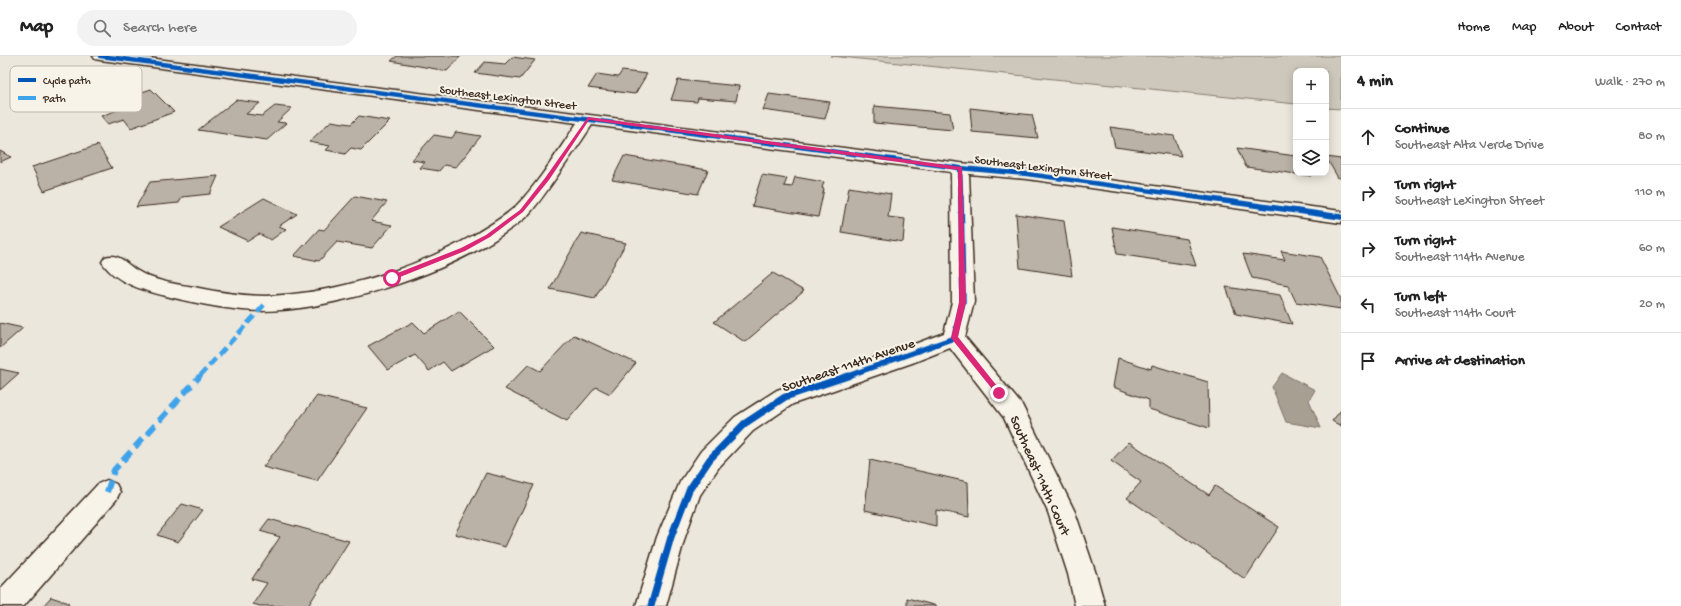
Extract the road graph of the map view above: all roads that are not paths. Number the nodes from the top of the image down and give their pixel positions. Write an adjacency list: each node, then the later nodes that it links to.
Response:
1 (100, 56): 2 (street, Southeast Lexington Street)
2 (588, 119): 3 (street, Southeast Lexington Street); 5 (street)
3 (960, 168): 4 (street, Southeast Lexington Street); 6 (street)
4 (1341, 217)
5 (112, 262)
6 (954, 338): 9 (street, Southeast 114th Avenue); 10 (street, Southeast 114th Court)
7 (107, 492): 8 (street)
8 (4, 606)
9 (651, 606)
10 (1090, 606)

